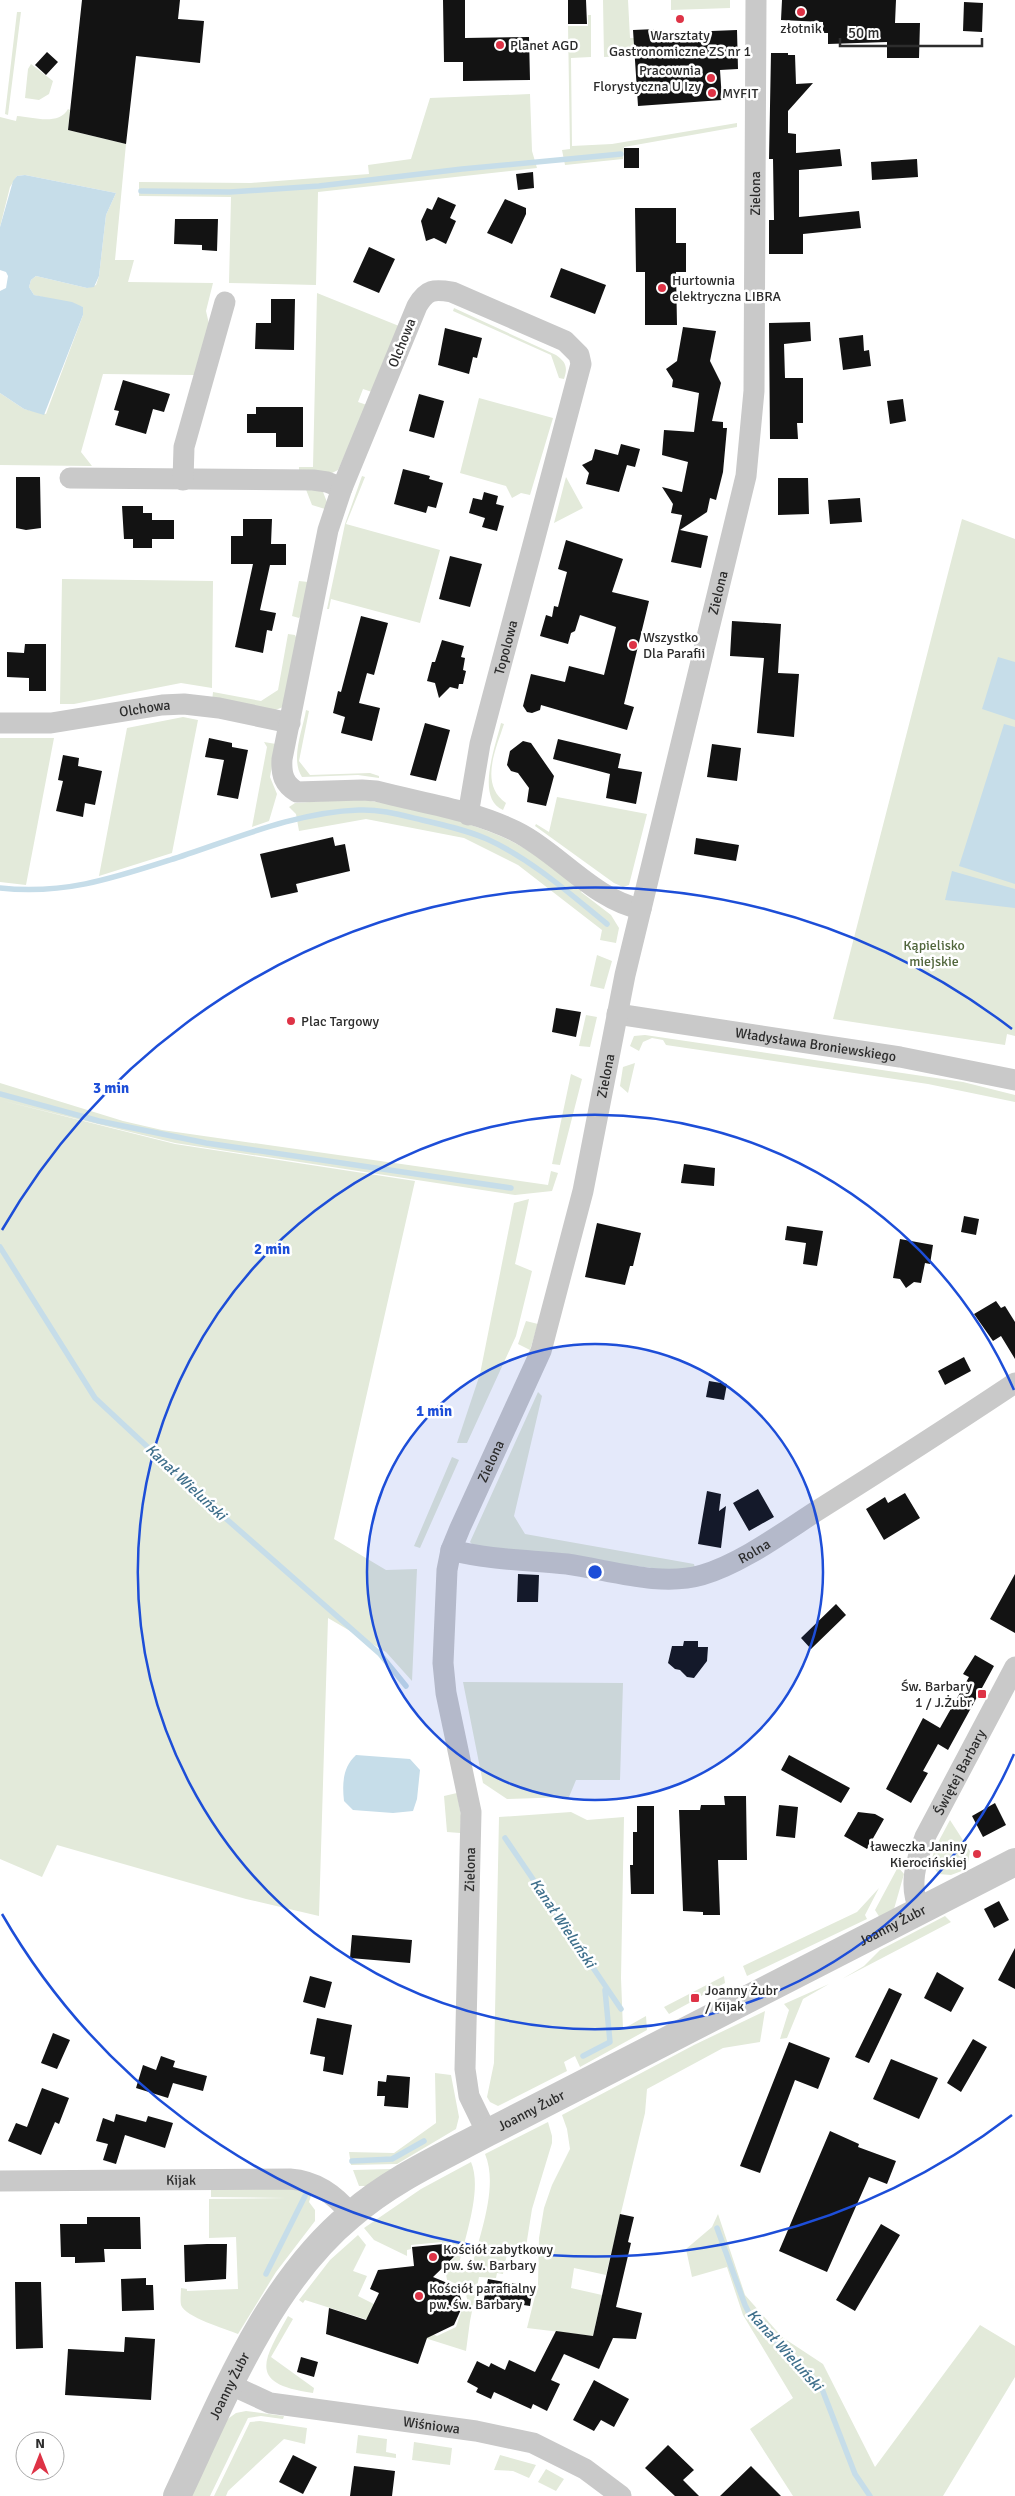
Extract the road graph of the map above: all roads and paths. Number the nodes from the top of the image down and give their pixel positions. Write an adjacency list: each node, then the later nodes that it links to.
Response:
1 (756, 0): 10 (street, Zielona)
2 (225, 302): 5 (street)
3 (520, 322): 6 (street, Olchowa); 9 (street, Topolowa)
4 (70, 478): 5 (street)
5 (183, 480): 6 (street)
6 (342, 488): 8 (street, Olchowa)
7 (0, 723): 8 (street, Olchowa)
8 (290, 723): 9 (street, Olchowa)
9 (468, 815): 10 (street)
10 (641, 909): 11 (street, Zielona)
11 (617, 1014): 12 (street, Władysława Broniewskiego); 14 (street, Zielona)
12 (1015, 1080)
13 (1015, 1383): 14 (street, Rolna)
14 (451, 1550): 18 (street, Zielona)
15 (1015, 1667): 17 (street, Świętej Barbary)
16 (1015, 1862): 17 (street, Joanny Żubr)
17 (920, 1910): 18 (street, Joanny Żubr)
18 (487, 2133): 20 (street, Joanny Żubr)
19 (0, 2181): 20 (street, Kijak)
20 (351, 2214): 21 (street, Joanny Żubr)
21 (231, 2385): 22 (street, Joanny Żubr); 23 (street, Wiśniowa)
22 (177, 2496)
23 (621, 2496)

